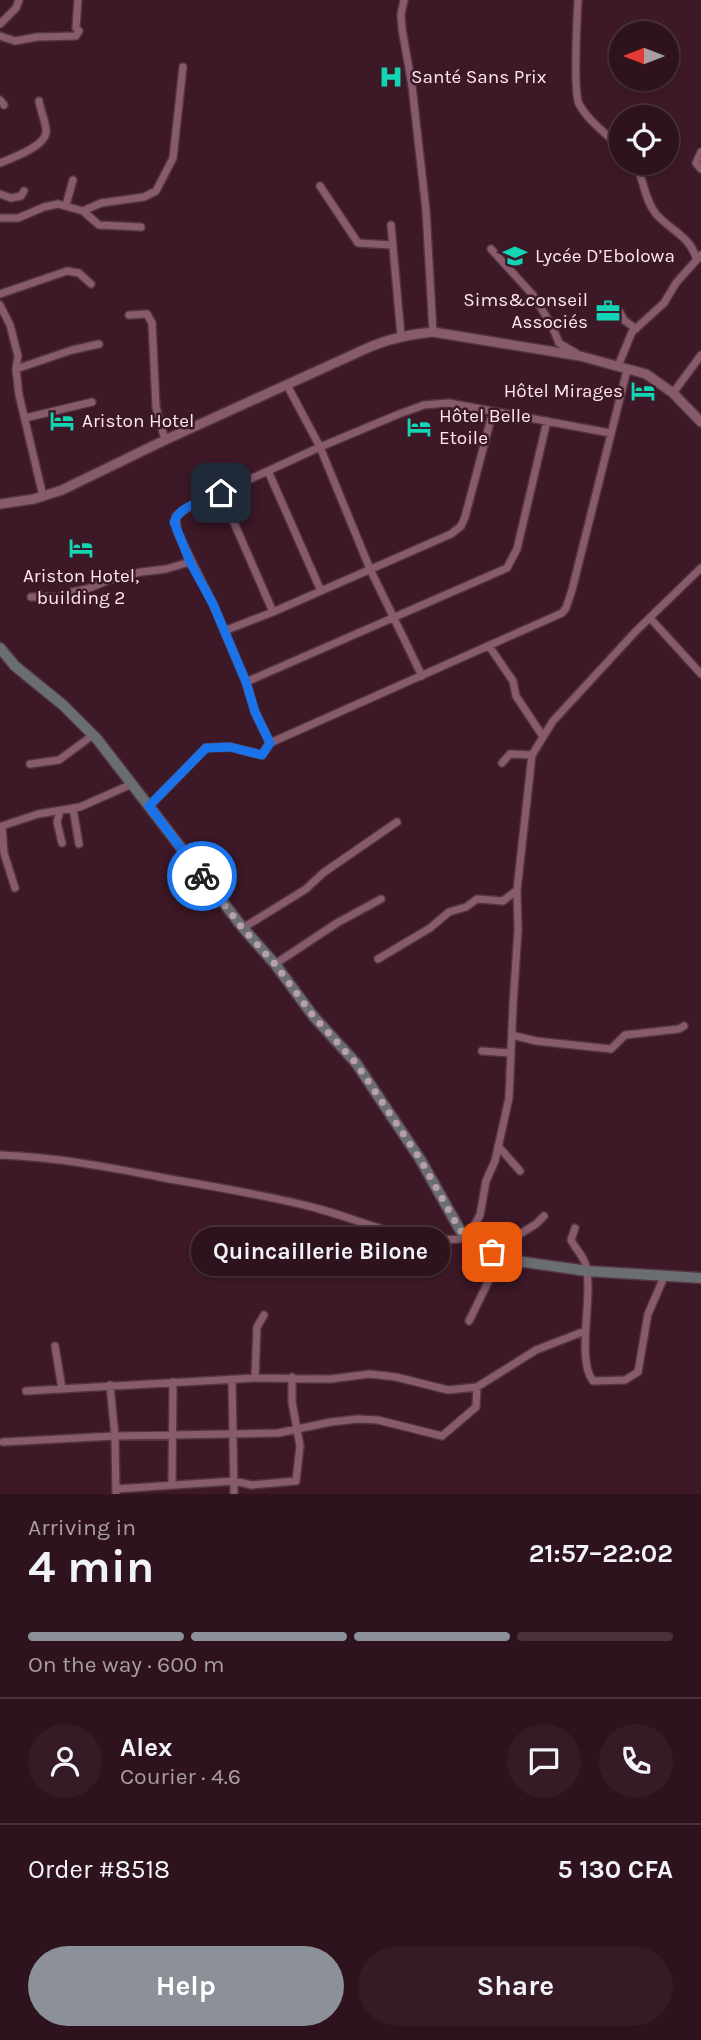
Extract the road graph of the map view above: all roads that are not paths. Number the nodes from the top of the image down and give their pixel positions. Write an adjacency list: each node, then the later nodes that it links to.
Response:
1 (19, 0): 5 (street)
2 (78, 0): 6 (street)
3 (404, 0): 32 (street)
4 (578, 0): 9 (street)
5 (0, 24)
6 (0, 36)
7 (183, 67): 19 (street)
8 (38, 101): 11 (street)
9 (609, 136)
10 (701, 152): 12 (street)
11 (0, 163)
12 (701, 169)
13 (639, 175): 25 (street)
14 (73, 180): 18 (street)
15 (320, 186): 23 (street)
16 (24, 191): 17 (street)
17 (0, 194)
18 (66, 205): 19 (street); 20 (street)
19 (83, 211): 22 (street)
20 (0, 218)
21 (391, 225): 23 (street)
22 (141, 227)
23 (392, 245): 33 (street)
24 (491, 249): 36 (street)
25 (699, 256): 31 (street)
26 (91, 284): 27 (street)
27 (0, 294)
28 (0, 305): 38 (street)
29 (619, 312): 31 (street)
30 (129, 315): 47 (street)
31 (636, 329): 37 (street)
32 (433, 332): 33 (street); 36 (street)
33 (401, 336): 39 (street)
34 (99, 344): 38 (street)
35 (701, 355): 40 (street)
36 (580, 356): 37 (street)
37 (622, 368): 40 (street); 46 (street)
38 (16, 369): 43 (street)
39 (286, 384): 47 (street); 48 (street)
40 (673, 393): 45 (street)
41 (92, 402): 43 (street)
42 (493, 411): 44 (street); 48 (street); 55 (street)
43 (25, 418): 51 (street)
44 (547, 421): 46 (street); 59 (street)
45 (701, 422)
46 (610, 433): 62 (street)
47 (165, 440): 51 (street)
48 (320, 447): 49 (street); 55 (street)
49 (268, 471): 50 (street); 56 (street)
50 (221, 493): 53 (street); 58 (street)
51 (43, 496): 52 (street)
52 (0, 504)
53 (190, 562): 57 (street); 61 (street)
54 (701, 568): 60 (street)
55 (370, 569): 56 (street); 59 (street)
56 (321, 591): 58 (street)
57 (31, 597)
58 (273, 612): 61 (street)
59 (392, 618): 65 (street); 66 (street)
60 (650, 618): 64 (street); 68 (street)
61 (224, 631): 66 (street)
62 (489, 646): 65 (street); 68 (street)
63 (0, 648): 67 (main road)
64 (701, 674)
65 (422, 676): 69 (street)
66 (246, 682): 69 (street)
67 (93, 735): 72 (street); 73 (main road)
68 (542, 735): 70 (street)
69 (270, 743): 74 (street)
70 (532, 755): 71 (street); 81 (street)
71 (502, 763)
72 (30, 764)
73 (132, 784): 74 (main road); 75 (street)
74 (149, 806): 83 (main road)
75 (73, 808): 76 (street); 79 (street)
76 (60, 811): 78 (street); 80 (street)
77 (397, 821): 83 (street)
78 (62, 843)
79 (79, 844)
80 (15, 888)
81 (517, 890): 84 (street); 87 (street)
82 (381, 899): 85 (street)
83 (243, 929): 85 (main road)
84 (378, 959)
85 (275, 964): 95 (main road)
86 (684, 1026): 87 (street)
87 (512, 1035): 89 (street)
88 (482, 1051): 89 (street)
89 (511, 1053): 90 (street)
90 (498, 1146): 92 (street); 95 (street)
91 (0, 1155): 95 (street)
92 (520, 1171)
93 (544, 1216): 96 (street)
94 (575, 1228): 97 (street)
95 (467, 1238): 96 (main road)
96 (500, 1257): 97 (main road); 101 (street)
97 (587, 1271): 98 (main road); 102 (street)
98 (665, 1275): 99 (main road); 102 (street)
99 (701, 1278)
100 (264, 1315): 105 (street)
101 (468, 1321)
102 (585, 1331): 109 (street)
103 (55, 1346): 110 (street)
104 (292, 1377): 105 (street); 109 (street); 112 (street)
105 (255, 1378): 106 (street)
106 (232, 1380): 107 (street); 113 (street)
107 (173, 1382): 108 (street); 115 (street)
108 (110, 1385): 110 (street); 114 (street)
109 (477, 1387): 112 (street)
110 (62, 1389): 111 (street)
111 (26, 1391)
112 (298, 1429): 113 (street); 117 (street)
113 (232, 1435): 115 (street); 117 (street)
114 (115, 1436): 115 (street); 116 (street); 119 (street)
115 (172, 1436): 118 (street)
116 (3, 1442)
117 (234, 1481): 118 (street); 120 (street)
118 (172, 1485): 119 (street)
119 (116, 1491)
120 (234, 1494)

